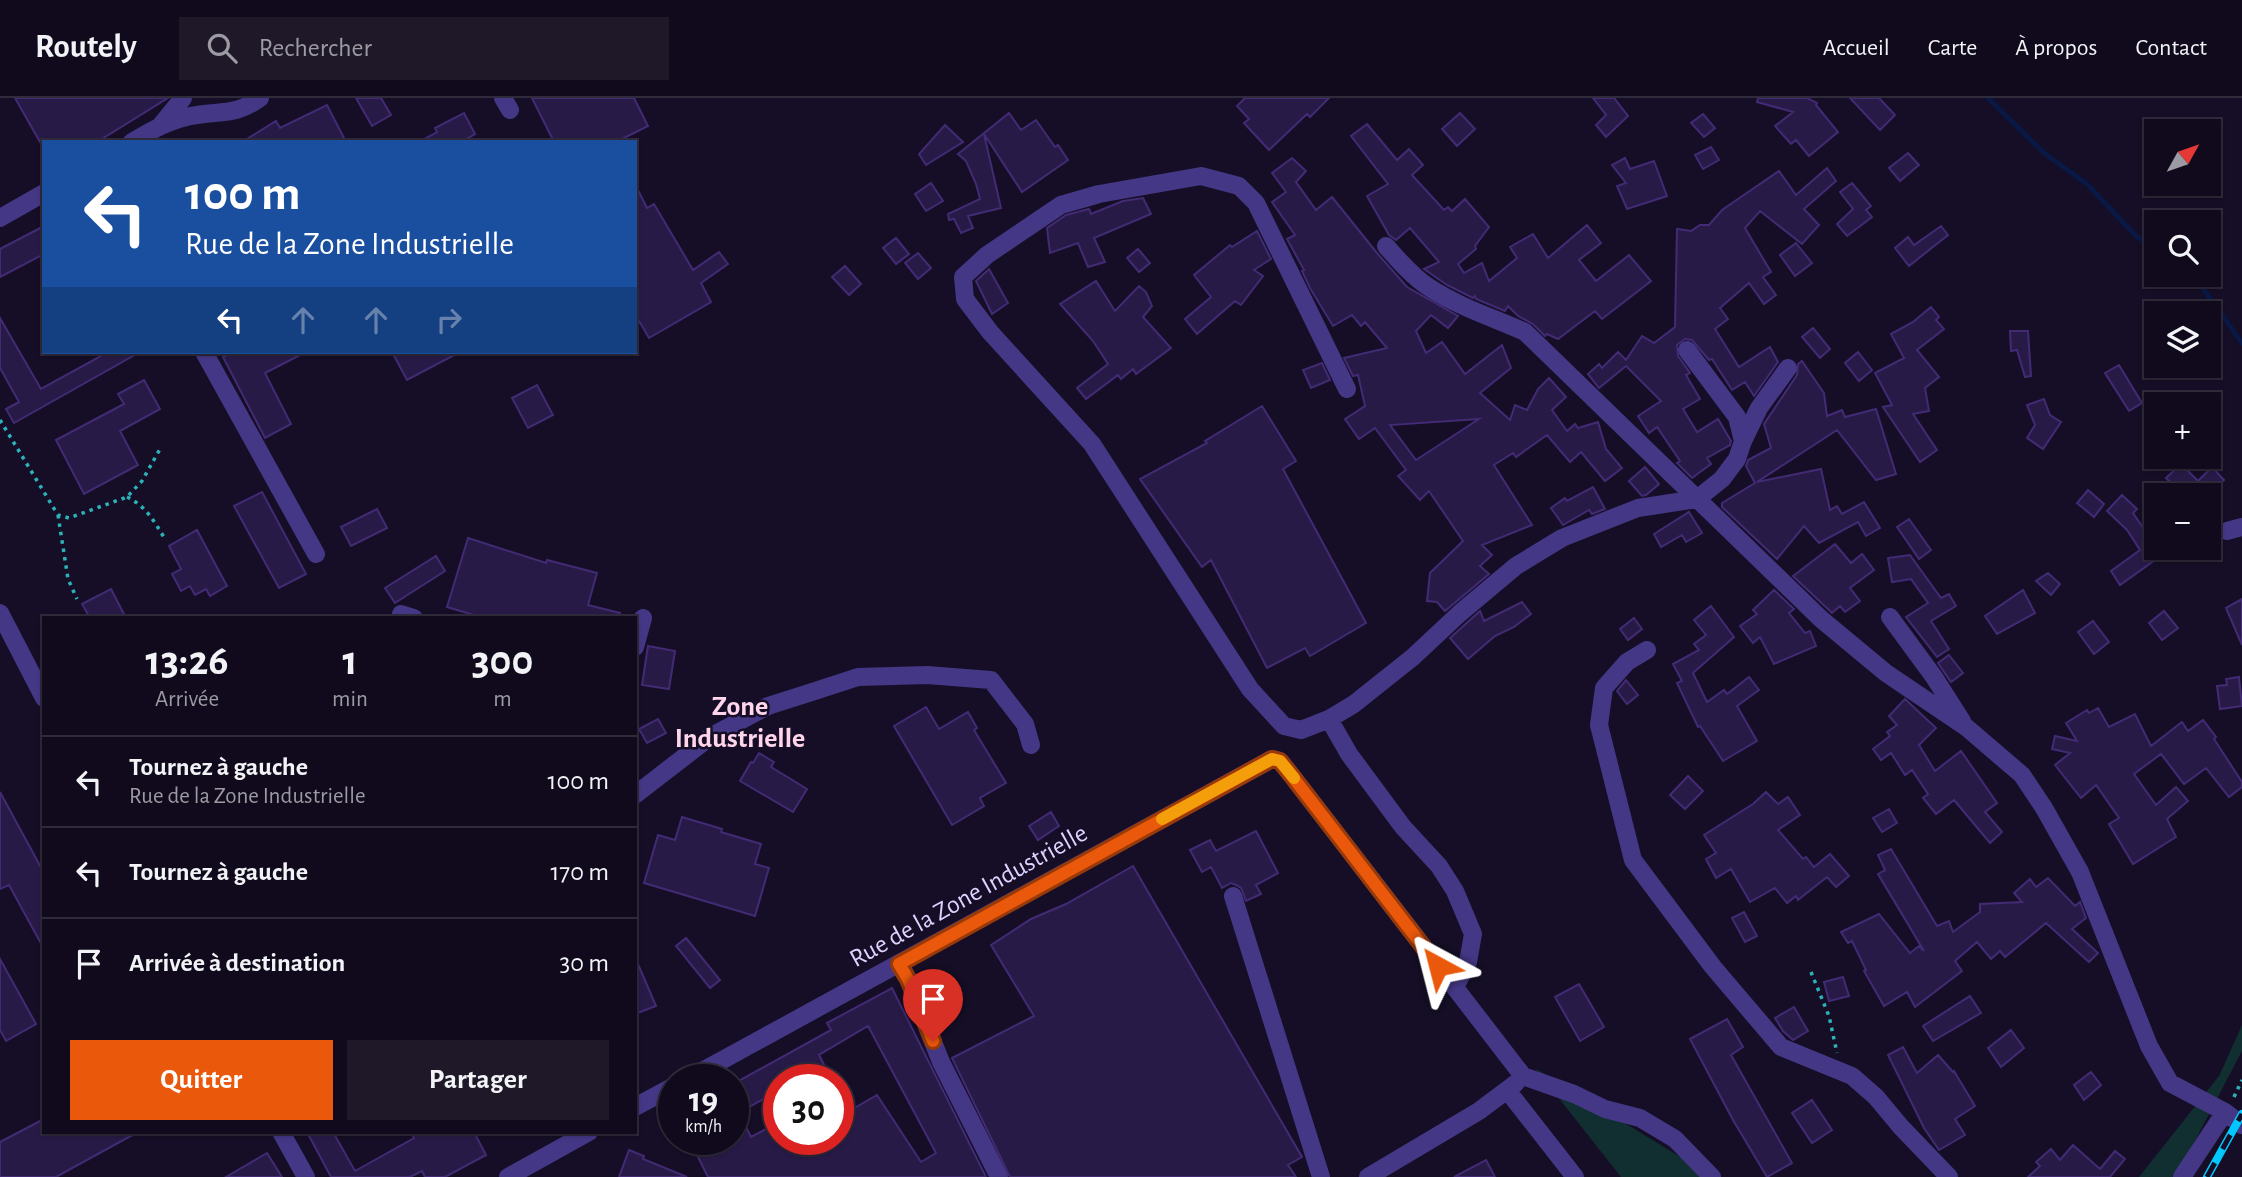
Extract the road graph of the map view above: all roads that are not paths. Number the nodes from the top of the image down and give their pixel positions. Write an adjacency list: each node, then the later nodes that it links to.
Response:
1 (183, 98): 3 (street)
2 (260, 98): 3 (street)
3 (161, 125): 4 (street)
4 (135, 140)
5 (42, 194): 6 (street)
6 (0, 218)
7 (1386, 246): 13 (street)
8 (1687, 350): 12 (street)
9 (205, 354): 14 (street)
10 (1788, 368): 12 (street)
11 (1347, 389): 21 (street)
12 (1743, 441): 13 (street)
13 (1697, 499): 21 (street); 22 (street)
14 (316, 554)
15 (1890, 617): 22 (street)
16 (643, 618): 18 (street)
17 (2, 625): 20 (street)
18 (637, 640)
19 (1647, 650): 44 (street)
20 (42, 695)
21 (1329, 719): 27 (street)
22 (1966, 727): 33 (street)
23 (1031, 745): 24 (street)
24 (637, 793)
25 (1233, 896): 40 (street)
26 (899, 964): 27 (street, Rue de la Zone Industrielle); 28 (street, Rue de la Zone Industrielle); 39 (street)
27 (1455, 987): 29 (street)
28 (715, 1064)
29 (1523, 1076): 30 (street); 43 (street)
30 (1507, 1090): 41 (street); 42 (street)
31 (658, 1095): 32 (street)
32 (637, 1106)
33 (2225, 1112): 34 (street); 45 (street)
34 (2242, 1125)
35 (282, 1134): 37 (street)
36 (585, 1134): 38 (street)
37 (306, 1177)
38 (508, 1177)
39 (999, 1177)
40 (1321, 1177)
41 (1368, 1177)
42 (1575, 1177)
43 (1712, 1177)
44 (1950, 1177)
45 (2182, 1177)

